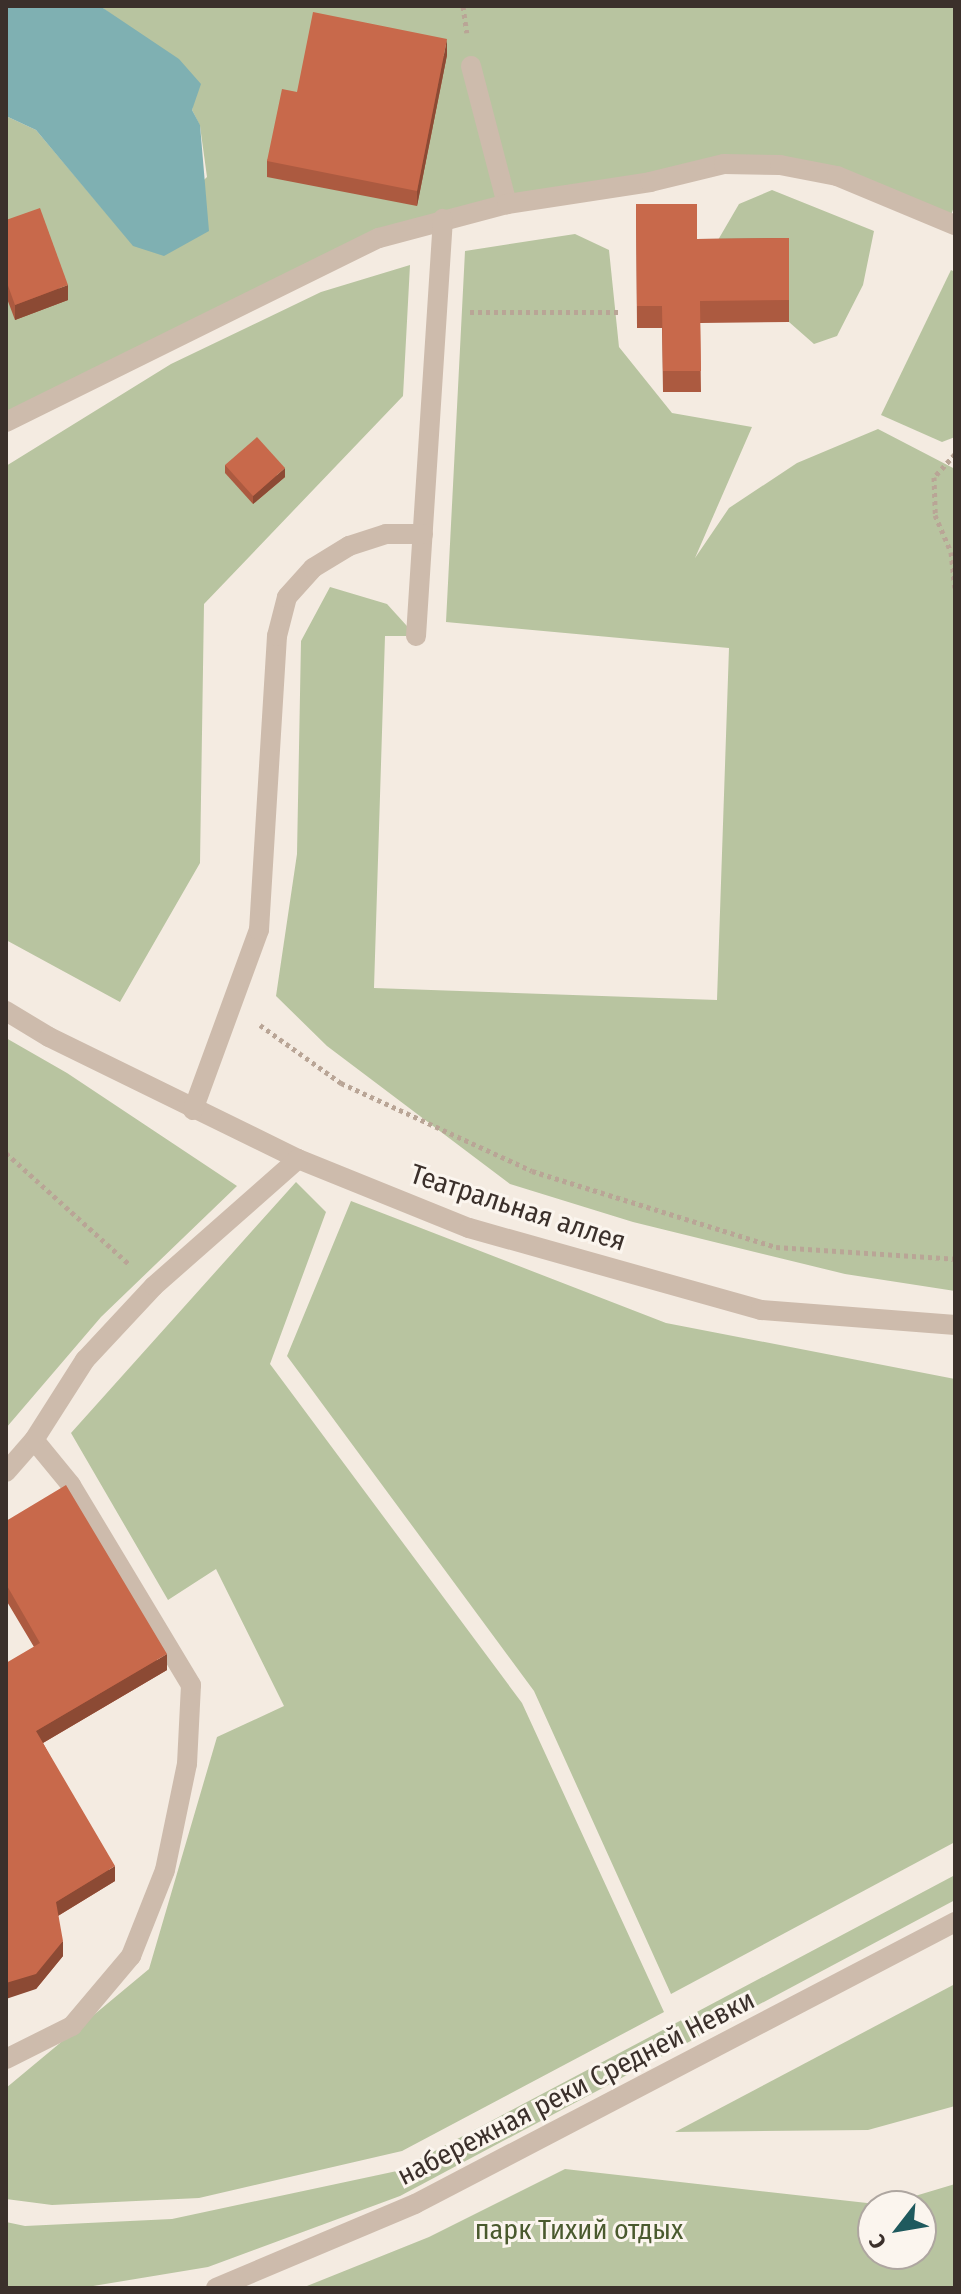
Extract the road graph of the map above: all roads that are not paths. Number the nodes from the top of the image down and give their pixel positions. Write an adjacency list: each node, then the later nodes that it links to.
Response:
1 (471, 66): 2 (street)
2 (507, 204): 3 (street); 4 (street)
3 (443, 219): 5 (street); 6 (street)
4 (955, 225)
5 (6, 422)
6 (423, 534): 7 (street); 9 (street)
7 (416, 636)
8 (6, 1011): 9 (street, Театральная аллея)
9 (193, 1110): 10 (street, Театральная аллея)
10 (298, 1159): 11 (street, Театральная аллея); 12 (street)
11 (955, 1325)
12 (34, 1440): 13 (street); 15 (street)
13 (6, 1472)
14 (955, 1922): 16 (street, набережная реки Средней Невки)
15 (6, 2059)
16 (216, 2288)

